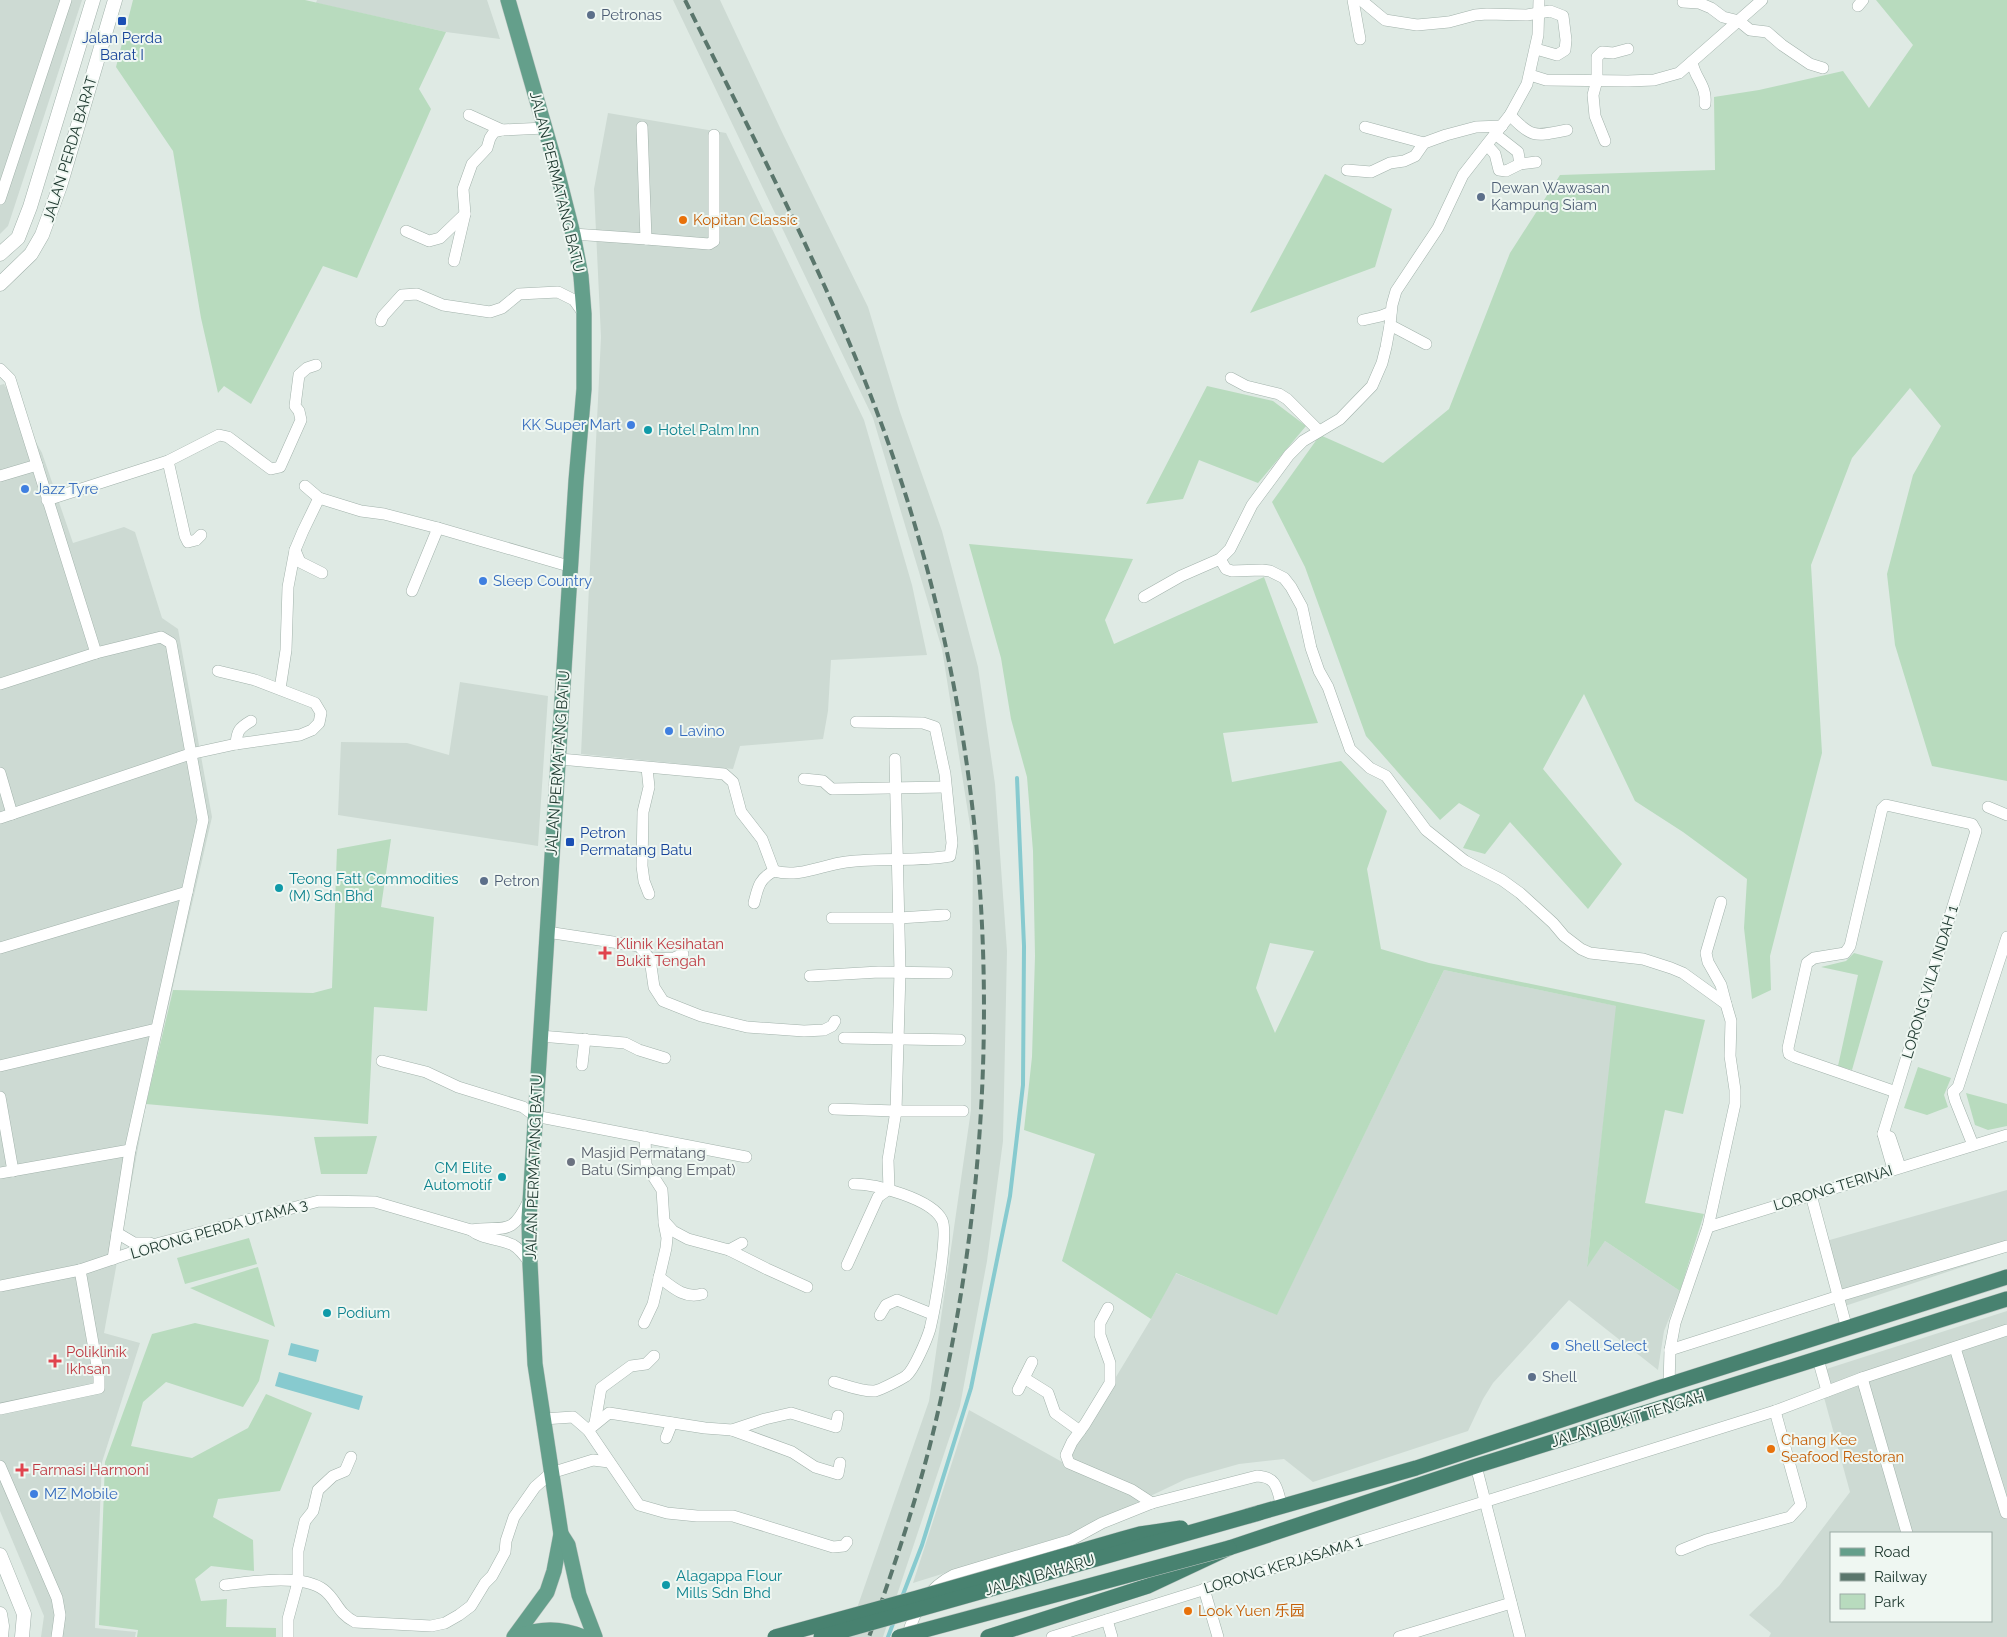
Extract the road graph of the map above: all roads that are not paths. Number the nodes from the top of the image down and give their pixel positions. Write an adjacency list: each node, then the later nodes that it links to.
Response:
1 (66, 0): 35 (street)
2 (93, 0): 36 (street, JALAN PERDA BARAT)
3 (115, 0): 38 (street, JALAN PERDA BARAT)
4 (508, 0): 24 (main road, JALAN PERMATANG BATU)
5 (1353, 0): 12 (street)
6 (1361, 0): 10 (street)
7 (1539, 0): 10 (street)
8 (1762, 0): 11 (street)
9 (1683, 2): 11 (street)
10 (1539, 14): 13 (street); 13 (street)
11 (1739, 21): 15 (street); 16 (street)
12 (1360, 39)
13 (1536, 49): 17 (street)
14 (1628, 49): 18 (street)
15 (1692, 62): 18 (street); 19 (street)
16 (1823, 68)
17 (1530, 75): 18 (street); 21 (street)
18 (1597, 80): 29 (street)
19 (1705, 104)
20 (469, 115): 25 (street)
21 (1510, 115): 26 (street); 27 (street)
22 (1365, 126): 30 (street)
23 (642, 127): 41 (street)
24 (545, 128): 25 (street); 40 (main road, JALAN PERMATANG BATU)
25 (502, 130): 37 (street)
26 (1498, 130): 30 (street); 31 (street); 33 (street)
27 (1568, 130)
28 (714, 135): 41 (street)
29 (1605, 141)
30 (1424, 143): 34 (street)
31 (1487, 146): 33 (street); 45 (street)
32 (1536, 162): 33 (street)
33 (1520, 164)
34 (1347, 170)
35 (0, 199)
36 (30, 207): 38 (street); 42 (street, JALAN PERDA BARAT)
37 (465, 214): 39 (street); 43 (street)
38 (49, 215): 44 (street, JALAN PERDA BARAT)
39 (406, 231)
40 (573, 234): 41 (street); 46 (main road, JALAN PERMATANG BATU)
41 (646, 239)
42 (0, 254)
43 (454, 261)
44 (0, 284)
45 (1391, 312): 47 (street); 49 (street)
46 (584, 314): 48 (street); 65 (main road, JALAN PERMATANG BATU)
47 (1363, 320)
48 (381, 321)
49 (1390, 325): 50 (street); 54 (street)
50 (1426, 344)
51 (316, 365): 55 (street)
52 (0, 369): 56 (street)
53 (1231, 378): 54 (street)
54 (1319, 431): 64 (street)
55 (168, 461): 60 (street); 62 (street)
56 (36, 465): 57 (street); 60 (street)
57 (0, 476)
58 (305, 486): 59 (street)
59 (320, 498): 61 (street); 63 (street)
60 (47, 500): 69 (street)
61 (438, 528): 65 (street); 67 (street)
62 (201, 535)
63 (295, 550): 66 (street); 72 (street)
64 (1220, 559): 68 (street); 105 (street)
65 (572, 566): 78 (main road, JALAN PERMATANG BATU)
66 (322, 573)
67 (412, 591)
68 (1144, 596)
69 (96, 653): 71 (street); 76 (street)
70 (218, 671): 72 (street)
71 (0, 684)
72 (280, 689): 75 (street)
73 (251, 721): 75 (street)
74 (856, 722): 82 (street)
75 (236, 744): 76 (street)
76 (190, 754): 85 (street); 90 (street)
77 (895, 759): 83 (street)
78 (560, 760): 79 (street); 97 (main road, JALAN PERMATANG BATU)
79 (647, 768): 89 (street); 91 (street)
80 (0, 773): 85 (street)
81 (804, 779): 83 (street)
82 (945, 787): 83 (street); 88 (street)
83 (896, 788): 88 (street)
84 (1988, 807): 86 (street)
85 (12, 814): 87 (street)
86 (2007, 815)
87 (0, 818)
88 (898, 861): 89 (street); 96 (street)
89 (774, 870): 93 (street)
90 (187, 892): 99 (street); 107 (street)
91 (649, 894)
92 (1721, 902): 105 (street)
93 (754, 903)
94 (945, 915): 96 (street)
95 (832, 918): 96 (street)
96 (899, 918): 102 (street)
97 (547, 932): 101 (street); 108 (main road, JALAN PERMATANG BATU)
98 (2007, 937): 126 (street)
99 (0, 948)
100 (683, 954): 101 (street)
101 (650, 959): 106 (street)
102 (900, 972): 103 (street); 104 (street); 110 (street)
103 (947, 973)
104 (810, 976)
105 (1726, 1004): 137 (street)
106 (835, 1021)
107 (156, 1029): 116 (street); 127 (street)
108 (540, 1036): 111 (street); 122 (main road, JALAN PERMATANG BATU)
109 (844, 1038): 110 (street)
110 (898, 1038): 112 (street); 120 (street)
111 (585, 1039): 113 (street); 115 (street)
112 (960, 1040)
113 (665, 1058)
114 (382, 1061): 122 (street)
115 (582, 1065)
116 (0, 1066)
117 (1896, 1092): 117 (street, LORONG VILA INDAH 1); 129 (street, LORONG VILA INDAH 1)
118 (0, 1097): 124 (street)
119 (834, 1109): 120 (street)
120 (896, 1111): 121 (street); 133 (street)
121 (962, 1111)
122 (535, 1116): 125 (street); 135 (main road, JALAN PERMATANG BATU)
123 (2007, 1135): 126 (street, LORONG TERINAI)
124 (4, 1137): 130 (street)
125 (645, 1137): 128 (street); 136 (street)
126 (1973, 1145): 129 (street, LORONG TERINAI)
127 (130, 1150): 130 (street); 139 (street)
128 (746, 1157)
129 (1897, 1168): 134 (street, LORONG TERINAI)
130 (12, 1171): 131 (street)
131 (0, 1173)
132 (854, 1184): 133 (street)
133 (889, 1189): 146 (street); 156 (street)
134 (1811, 1195): 137 (street, LORONG TERINAI); 153 (street)
135 (530, 1197): 138 (street, LORONG PERDA UTAMA 3); 145 (main road, JALAN PERMATANG BATU)
136 (664, 1221): 143 (street); 148 (street)
137 (1708, 1227): 162 (street)
138 (471, 1230): 141 (street, LORONG PERDA UTAMA 3); 145 (street, LORONG PERDA UTAMA 3)
139 (117, 1233): 141 (street); 144 (street)
140 (742, 1242): 143 (street)
141 (160, 1243): 144 (street, LORONG PERDA UTAMA 3)
142 (2007, 1246): 153 (street)
143 (729, 1250): 151 (street)
144 (113, 1259): 147 (street, LORONG PERDA UTAMA 3)
145 (530, 1263): 175 (main road, JALAN PERMATANG BATU)
146 (847, 1265)
147 (80, 1270): 150 (street, LORONG PERDA UTAMA 3); 172 (street)
148 (659, 1277): 152 (street); 158 (street)
149 (2007, 1277): 159 (highway, JALAN BUKIT TENGAH)
150 (0, 1286)
151 (807, 1286)
152 (702, 1294)
153 (1839, 1296): 159 (street); 162 (street)
154 (2007, 1299): 164 (highway, JALAN BUKIT TENGAH)
155 (1108, 1308): 179 (street)
156 (932, 1314): 157 (street); 168 (street)
157 (880, 1315)
158 (644, 1323)
159 (1848, 1329): 169 (highway, JALAN BUKIT TENGAH)
160 (2007, 1330): 161 (street, LORONG KERJASAMA 1)
161 (1954, 1348): 167 (street, LORONG KERJASAMA 1); 191 (street)
162 (1670, 1350): 169 (street)
163 (654, 1356): 177 (street)
164 (1818, 1359): 171 (street); 185 (highway, JALAN BUKIT TENGAH)
165 (1032, 1362): 166 (street)
166 (1024, 1378): 170 (street); 179 (street)
167 (1862, 1378): 171 (street, LORONG KERJASAMA 1); 192 (street)
168 (834, 1382)
169 (1669, 1385): 189 (highway, JALAN BUKIT TENGAH)
170 (1018, 1390)
171 (1827, 1391): 173 (street, LORONG KERJASAMA 1)
172 (0, 1409)
173 (1775, 1412): 187 (street, LORONG KERJASAMA 1); 197 (street)
174 (838, 1416): 178 (street)
175 (542, 1419): 177 (street); 186 (main road, JALAN PERMATANG BATU)
176 (672, 1423): 177 (street); 178 (street); 180 (street)
177 (591, 1426): 182 (street)
178 (732, 1430): 183 (street)
179 (1080, 1431): 188 (street)
180 (666, 1438)
181 (351, 1457): 199 (street)
182 (609, 1462): 186 (street); 195 (street)
183 (840, 1463)
184 (0, 1466): 207 (street)
185 (1476, 1466): 187 (street); 194 (highway, JALAN BUKIT TENGAH)
186 (551, 1473): 193 (main road, JALAN PERMATANG BATU); 199 (street)
187 (1485, 1502): 201 (street, LORONG KERJASAMA 1); 202 (street)
188 (1152, 1503): 189 (street); 215 (street)
189 (1282, 1507): 190 (highway, JALAN BUKIT TENGAH)
190 (1259, 1513): 212 (highway, bridge); 213 (highway, JALAN BAHARU, bridge)
191 (2006, 1513)
192 (1907, 1532)
193 (561, 1534): 209 (main road, JALAN PERMATANG BATU); 211 (main road, JALAN PERMATANG BATU)
194 (1250, 1541): 196 (highway, JALAN BAHARU)
195 (846, 1542)
196 (1229, 1548): 214 (highway, JALAN BAHARU, bridge); 216 (highway, bridge)
197 (1681, 1550)
198 (0, 1555): 206 (street)
199 (298, 1582): 200 (street); 208 (street)
200 (225, 1586)
201 (1204, 1590): 204 (street, LORONG KERJASAMA 1); 219 (street)
202 (1511, 1603): 220 (street); 221 (street)
203 (0, 1614): 205 (street)
204 (1107, 1620): 217 (street, LORONG KERJASAMA 1); 218 (street)
205 (1, 1637)
206 (22, 1637)
207 (57, 1637)
208 (288, 1637)
209 (516, 1637): 210 (main road)
210 (583, 1637)
211 (595, 1637)
212 (775, 1637)
213 (821, 1637)
214 (899, 1637)
215 (907, 1637)
216 (988, 1637)
217 (1052, 1637)
218 (1112, 1637)
219 (1218, 1637)
220 (1398, 1637)
221 (1520, 1637)

